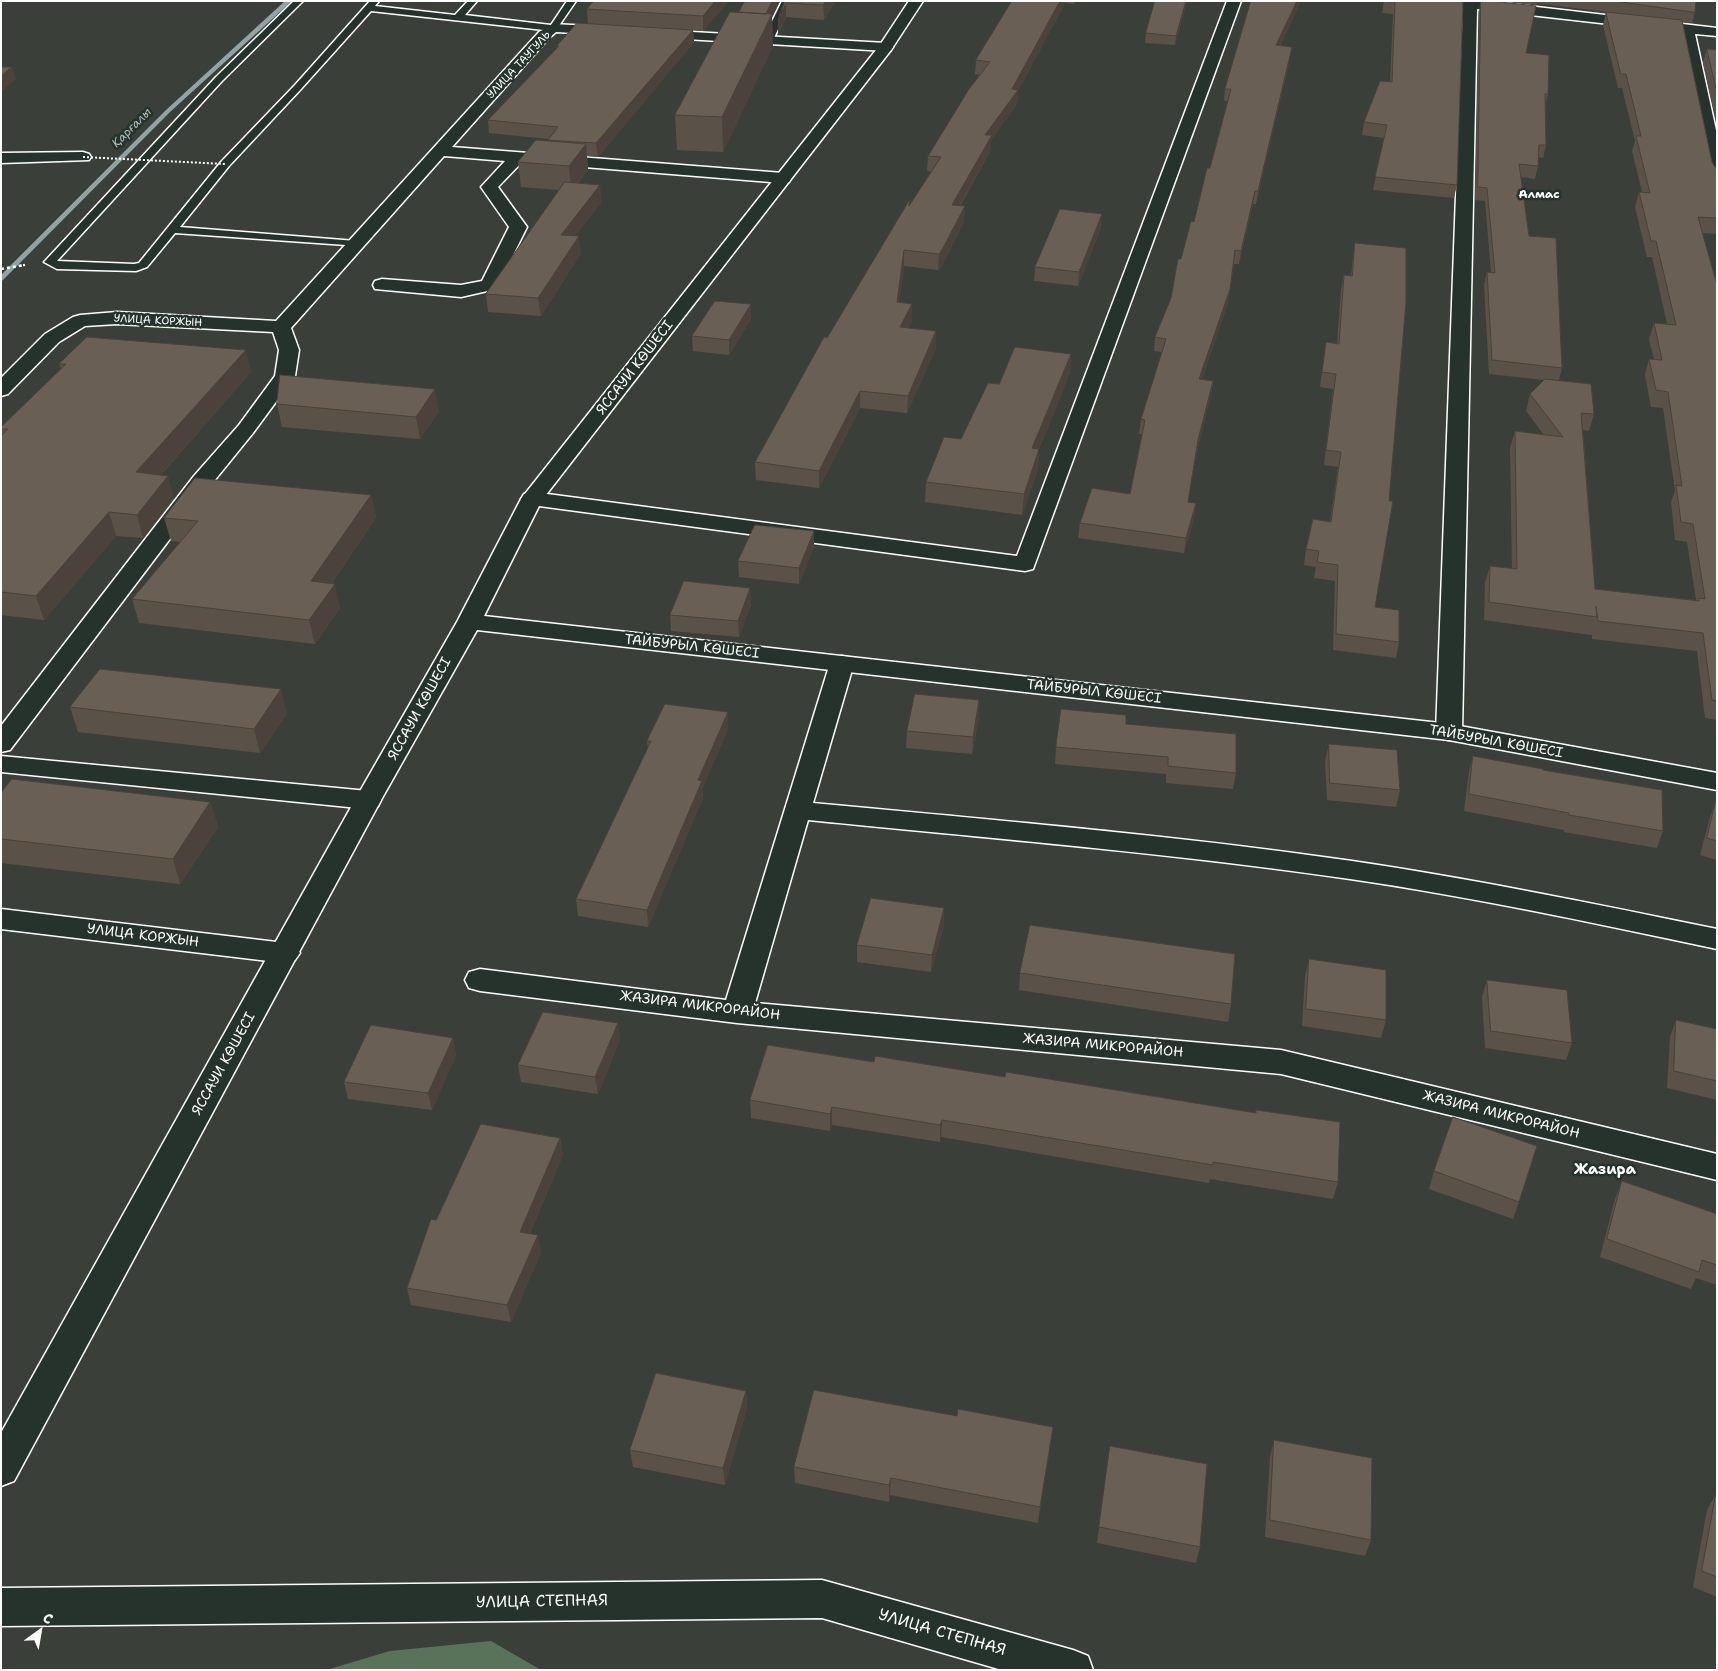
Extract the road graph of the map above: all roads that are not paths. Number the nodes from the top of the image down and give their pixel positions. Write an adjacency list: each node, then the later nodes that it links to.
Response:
1 (299, 1): 24 (lane)
2 (474, 1): 10 (lane)
3 (572, 1): 11 (lane)
4 (787, 1): 16 (lane)
5 (916, 1): 17 (street, ЯССАУИ КӨШЕСІ)
6 (1234, 1): 29 (street)
7 (1446, 1): 9 (street)
8 (373, 4): 10 (lane); 24 (lane)
9 (1470, 4): 12 (street); 32 (street)
10 (461, 18): 11 (lane)
11 (553, 28): 13 (street, УЛИЦА ТАУГУЛЬ); 18 (street, УЛИЦА ТАУГУЛЬ)
12 (1687, 29): 14 (street); 22 (street)
13 (621, 32)
14 (1717, 32)
15 (641, 33): 16 (street)
16 (768, 40): 17 (street)
17 (886, 47): 23 (street, ЯССАУИ КӨШЕСІ)
18 (441, 152): 20 (street); 25 (street, УЛИЦА ТАУГУЛЬ)
19 (83, 157): 21 (street)
20 (518, 157): 23 (street); 26 (street)
21 (1, 158)
22 (1717, 176)
23 (783, 178): 29 (street, ЯССАУИ КӨШЕСІ)
24 (174, 230): 25 (lane)
25 (356, 244): 27 (street, УЛИЦА ТАУГУЛЬ)
26 (382, 285)
27 (281, 327): 28 (street, УЛИЦА КОРЖЫН); 33 (street)
28 (1, 390)
29 (532, 499): 30 (street, ЯССАУИ КӨШЕСІ)
30 (469, 622): 31 (street, ТАЙБУРЫЛ КӨШЕСІ); 36 (street, ЯССАУИ КӨШЕСІ)
31 (842, 663): 32 (street, ТАЙБУРЫЛ КӨШЕСІ); 37 (street)
32 (1449, 732): 35 (street, ТАЙБУРЫЛ КӨШЕСІ)
33 (1, 744)
34 (1, 764): 36 (street)
35 (1717, 782)
36 (368, 800): 40 (street, ЯССАУИ КӨШЕСІ)
37 (798, 810): 39 (street); 42 (street)
38 (1, 919): 40 (street, УЛИЦА КОРЖЫН)
39 (1717, 939)
40 (285, 953): 44 (street, ЯССАУИ КӨШЕСІ)
41 (480, 980): 42 (street, ЖАЗИРА МИКРОРАЙОН)
42 (737, 1012): 43 (street, ЖАЗИРА МИКРОРАЙОН)
43 (1717, 1167)
44 (1, 1468)
45 (1, 1607): 46 (street, УЛИЦА СТЕПНАЯ)
46 (1073, 1670)

